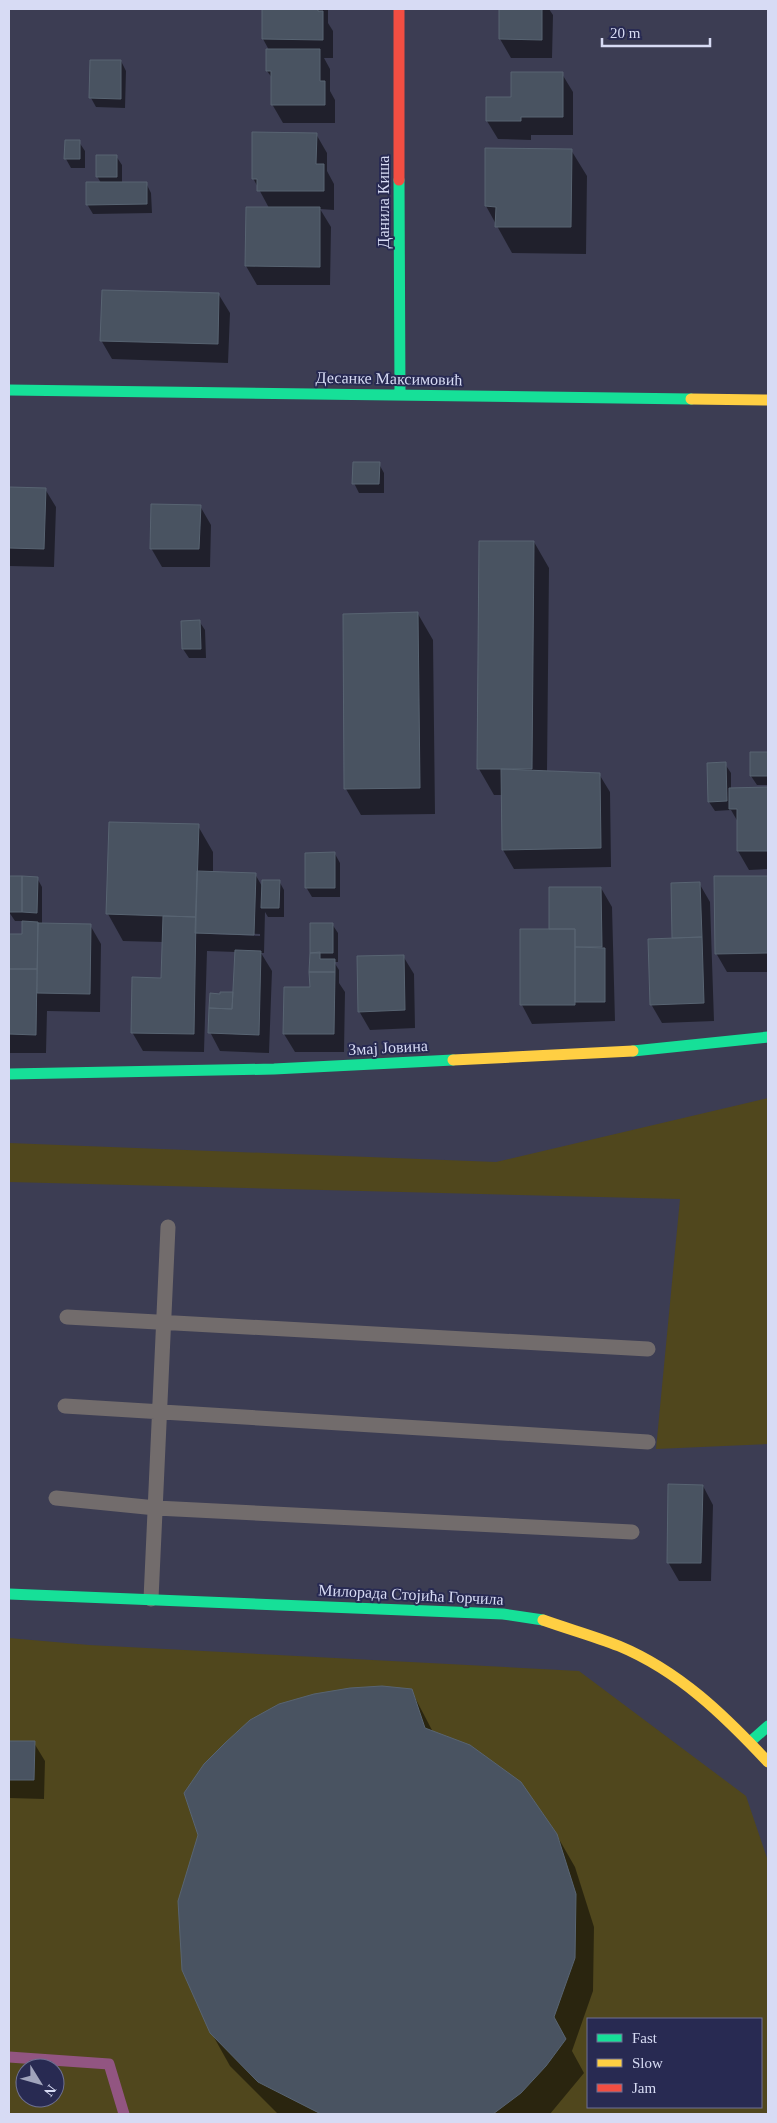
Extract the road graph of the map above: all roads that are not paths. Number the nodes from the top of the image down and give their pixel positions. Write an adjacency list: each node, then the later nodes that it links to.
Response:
1 (399, 9): 3 (street, Данила Киша)
2 (9, 390): 3 (street, Десанке Максимовић)
3 (400, 394): 4 (street, Десанке Максимовић)
4 (768, 400)
5 (768, 1037): 6 (street, Змај Јовина)
6 (9, 1074)
7 (168, 1226): 9 (lane)
8 (67, 1317): 9 (lane)
9 (164, 1323): 10 (lane); 12 (lane)
10 (648, 1348)
11 (65, 1406): 12 (lane)
12 (160, 1413): 13 (lane); 15 (lane)
13 (648, 1442)
14 (56, 1498): 15 (lane)
15 (156, 1508): 16 (lane); 18 (lane)
16 (632, 1532)
17 (9, 1594): 18 (street, Милорада Стојића Горчила)
18 (151, 1599): 20 (street, Милорада Стојића Горчила)
19 (768, 1726): 20 (street)
20 (751, 1742): 21 (street, Милорада Стојића Горчила)
21 (768, 1762)

